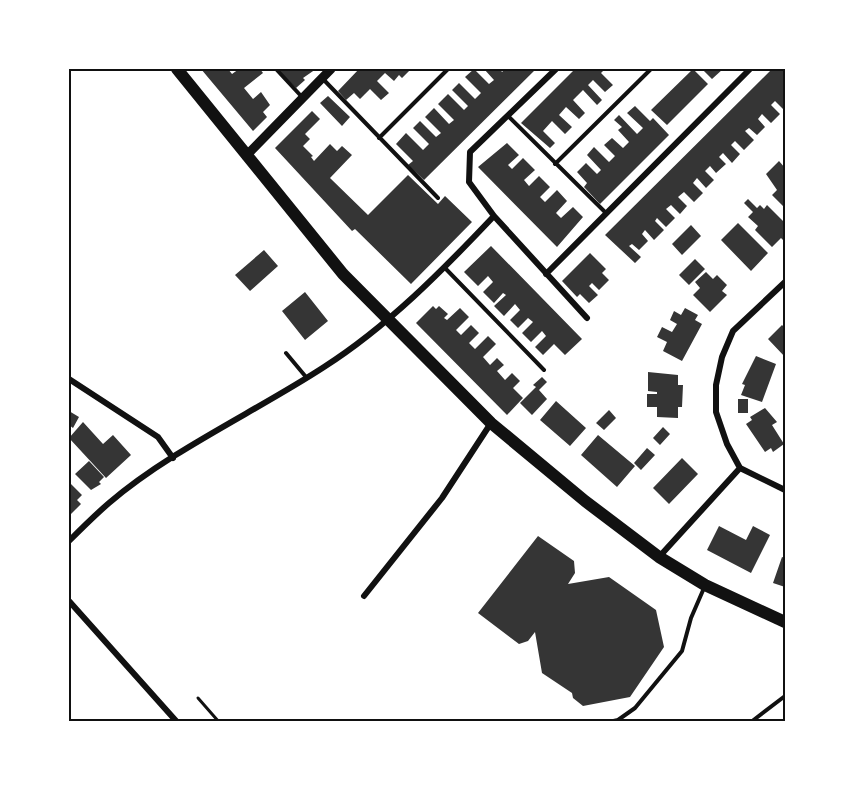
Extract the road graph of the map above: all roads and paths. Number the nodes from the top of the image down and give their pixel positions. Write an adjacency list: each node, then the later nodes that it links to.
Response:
1 (177, 69): 12 (highway)
2 (276, 69): 9 (lane)
3 (331, 69): 8 (street)
4 (448, 69): 11 (lane)
5 (556, 69): 10 (street)
6 (651, 69): 13 (lane)
7 (750, 69): 15 (street)
8 (322, 78): 9 (street); 11 (lane)
9 (304, 98): 12 (street)
10 (508, 116): 13 (lane); 16 (street)
11 (378, 138): 14 (lane)
12 (246, 156): 21 (highway)
13 (555, 164): 15 (lane)
14 (438, 198)
15 (606, 213): 18 (street)
16 (494, 216): 17 (street); 18 (street)
17 (445, 268): 21 (street); 23 (lane)
18 (546, 274): 20 (street)
19 (785, 282): 28 (street)
20 (587, 318)
21 (387, 320): 24 (street); 26 (highway)
22 (286, 353): 24 (lane)
23 (544, 370)
24 (306, 377): 27 (street)
25 (69, 379): 27 (street)
26 (491, 423): 31 (highway); 33 (street)
27 (173, 458): 30 (street)
28 (740, 468): 29 (street); 31 (street)
29 (785, 490)
30 (69, 541)
31 (658, 557): 32 (highway)
32 (705, 585): 35 (highway); 40 (lane)
33 (364, 596)
34 (69, 601): 38 (street)
35 (785, 622)
36 (785, 696): 41 (lane)
37 (198, 698): 39 (path)
38 (177, 722)
39 (219, 722)
40 (609, 722)
41 (751, 722)

